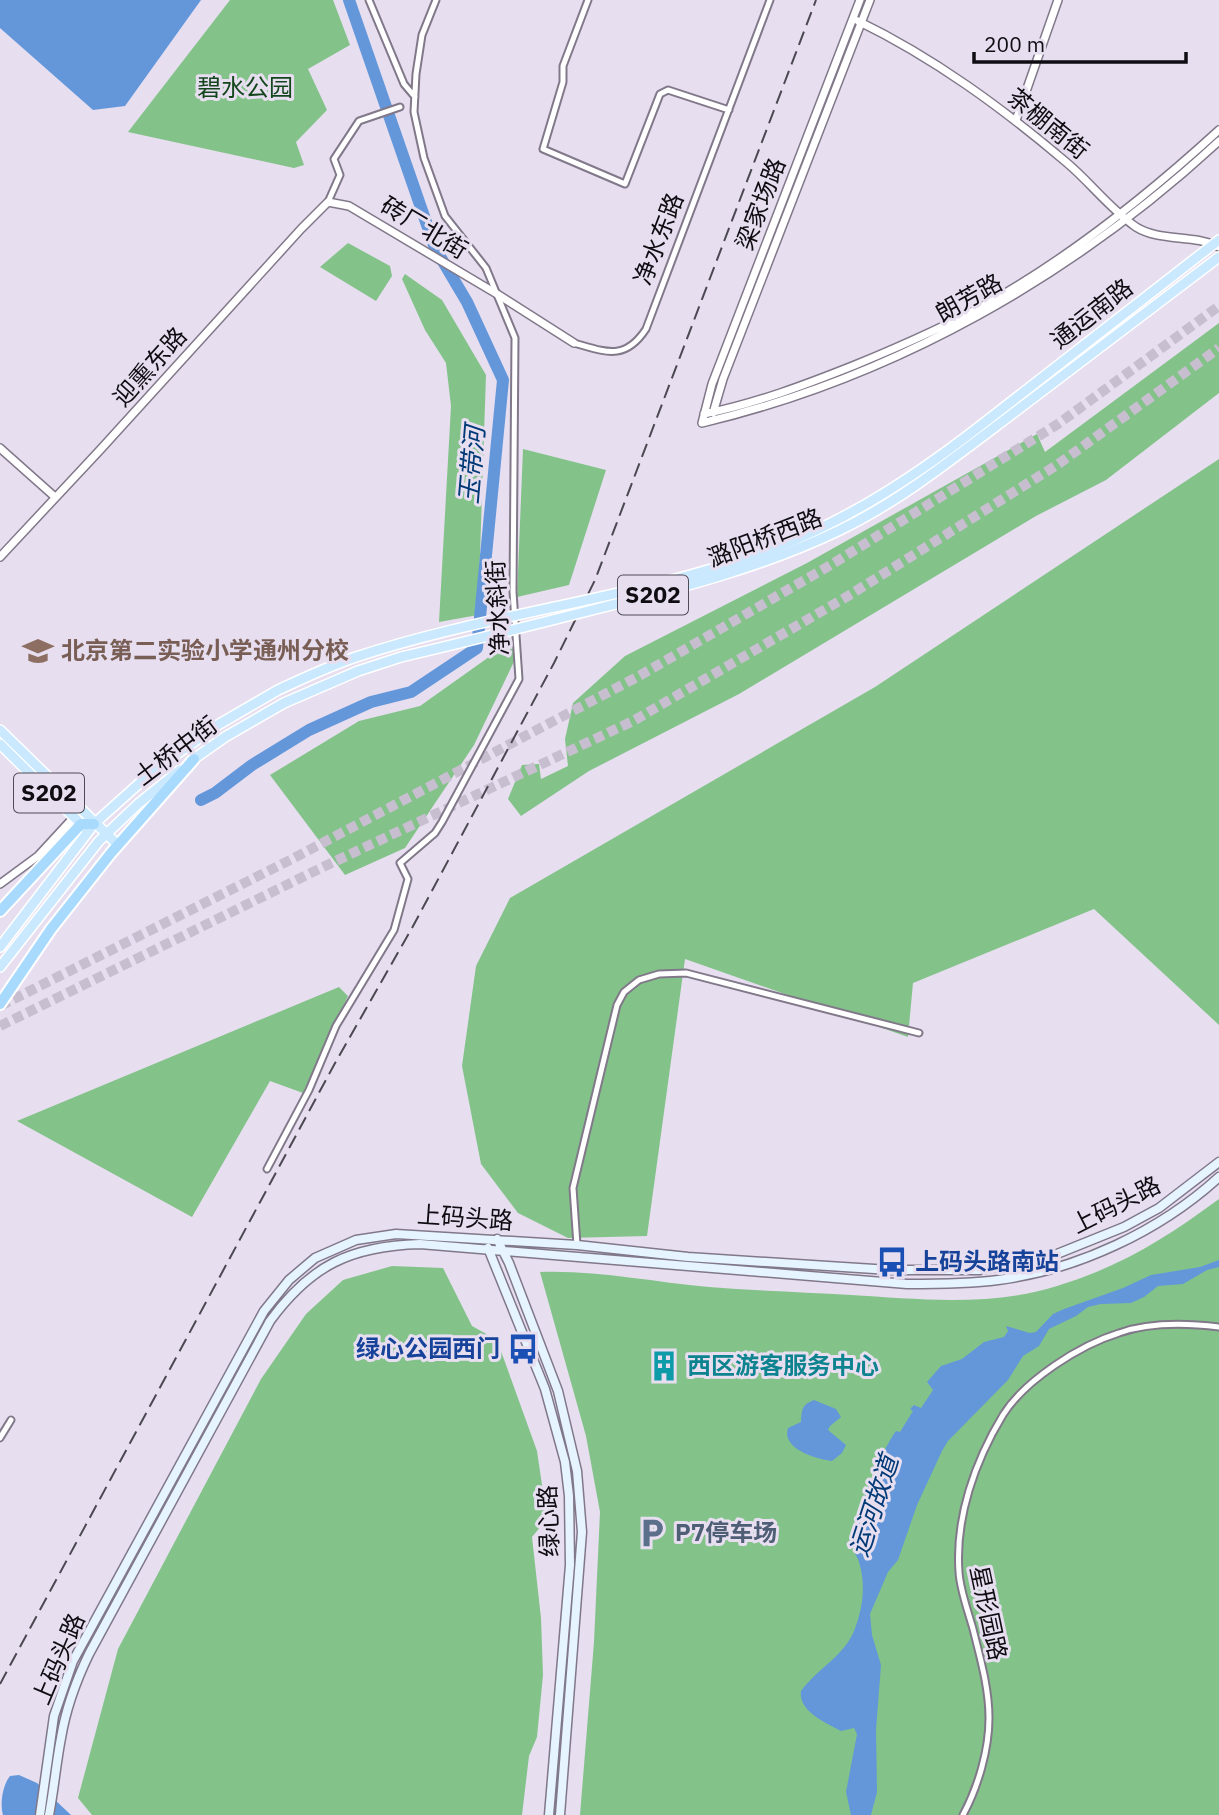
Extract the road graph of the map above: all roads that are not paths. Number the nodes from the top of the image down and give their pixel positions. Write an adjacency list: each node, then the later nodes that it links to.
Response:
1 (369, 0): 10 (street)
2 (436, 0): 10 (street, 净水斜街)
3 (589, 0): 12 (street)
4 (770, 0): 12 (street, 净水东路)
5 (860, 0): 8 (street, 梁家场路)
6 (870, 0): 9 (street, 梁家场路)
7 (1058, 0): 13 (street)
8 (853, 18): 9 (street, 茶棚南街); 22 (street, 梁家场路)
9 (861, 23): 13 (street, 茶棚南街); 23 (street, 梁家场路)
10 (415, 97): 20 (street, 净水斜街)
11 (400, 107): 16 (street)
12 (729, 110): 21 (street, 净水东路)
13 (1016, 120): 17 (street, 茶棚南街)
14 (1219, 130): 17 (street, 朗芳路)
15 (1219, 141): 17 (street, 朗芳路)
16 (328, 202): 20 (street, 砖厂北街); 27 (street, 迎熏东路)
17 (1124, 217): 18 (street, 茶棚南街); 23 (street, 朗芳路)
18 (1217, 244): 24 (main road, 通运南路 / S202)
19 (1219, 257): 24 (main road, 通运南路 / S202)
20 (497, 294): 21 (street, 净水东路); 43 (street, 净水斜街)
21 (574, 344)
22 (704, 414): 23 (street, 朗芳路); 25 (street, 梁家场路)
23 (713, 417): 25 (street, 朗芳路)
24 (992, 423): 29 (main road, 潞阳桥西路 / S202, bridge); 33 (main road, 潞阳桥西路 / S202, bridge)
25 (702, 424)
26 (0, 448): 27 (street)
27 (55, 497): 28 (street, 迎熏东路)
28 (0, 556)
29 (284, 703): 32 (main road, 土桥中街 / S202)
30 (0, 730): 33 (main road, S202)
31 (0, 744): 33 (main road, S202)
32 (194, 759): 34 (main road, 土桥中街 / S202); 35 (highway)
33 (84, 824): 34 (main road, S202); 36 (street); 37 (highway); 38 (main road, 潞阳桥西路)
34 (103, 838): 35 (main road, S202); 39 (main road, 土桥中街)
35 (115, 849): 40 (highway)
36 (0, 884)
37 (0, 911)
38 (0, 947)
39 (0, 967)
40 (0, 1004)
41 (919, 1033): 49 (street)
42 (1219, 1162): 53 (main road, 上码头路)
43 (267, 1169)
44 (1219, 1177): 55 (main road, 上码头路)
45 (484, 1239): 46 (main road, 上码头路); 47 (main road, 上码头路); 50 (main road, 绿心路)
46 (497, 1239): 48 (main road, 上码头路); 51 (main road, 绿心路)
47 (447, 1242): 50 (main road, 上码头路); 60 (main road, 上码头路); 61 (main road, 上码头路)
48 (545, 1242): 49 (main road, 上码头路); 52 (main road)
49 (577, 1245): 54 (main road, 上码头路)
50 (489, 1250): 51 (main road, 上码头路); 66 (main road, 绿心路)
51 (503, 1251): 52 (main road, 上码头路); 67 (main road, 绿心路)
52 (544, 1255): 56 (main road, 上码头路)
53 (1015, 1265): 54 (main road, 上码头路); 55 (main road)
54 (936, 1272): 56 (main road)
55 (1018, 1276): 56 (main road, 上码头路)
56 (939, 1284)
57 (1219, 1327): 68 (street, 星形园路)
58 (11, 1420): 59 (street)
59 (0, 1438)
60 (135, 1547): 61 (main road); 62 (main road, 上码头路)
61 (144, 1552): 63 (main road, 上码头路)
62 (97, 1616): 63 (main road); 64 (main road, 上码头路)
63 (107, 1619): 65 (main road, 上码头路)
64 (40, 1815)
65 (50, 1815)
66 (549, 1815)
67 (560, 1815)
68 (963, 1815)

